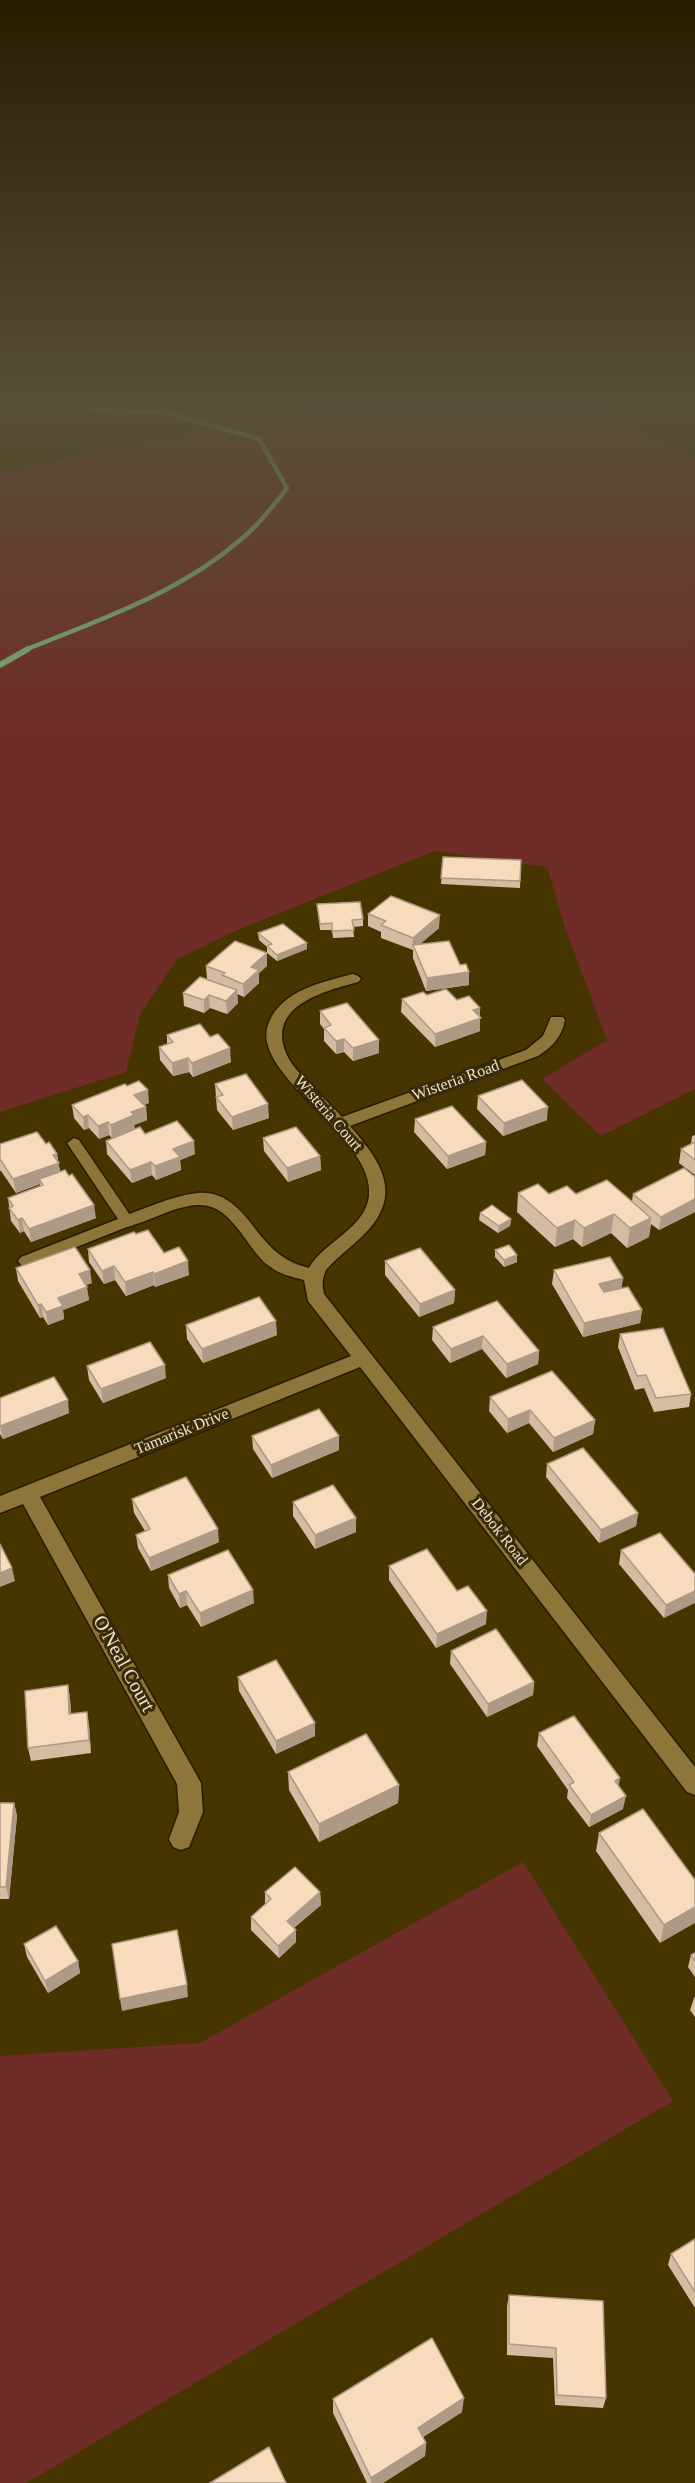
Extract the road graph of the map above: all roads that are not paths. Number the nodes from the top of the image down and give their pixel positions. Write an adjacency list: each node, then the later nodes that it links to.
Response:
1 (353, 979): 3 (street, Wisteria Court)
2 (558, 1020): 3 (street, Wisteria Road)
3 (338, 1124): 7 (street, Wisteria Court)
4 (74, 1143): 5 (lane)
5 (127, 1221): 6 (lane); 7 (street)
6 (26, 1261)
7 (313, 1276): 8 (street, Debok Road)
8 (364, 1358): 9 (street, Tamarisk Drive); 11 (street, Debok Road)
9 (28, 1494): 10 (street, Tamarisk Drive); 12 (street, O'Neal Court)
10 (0, 1505)
11 (695, 1785)
12 (181, 1839)

